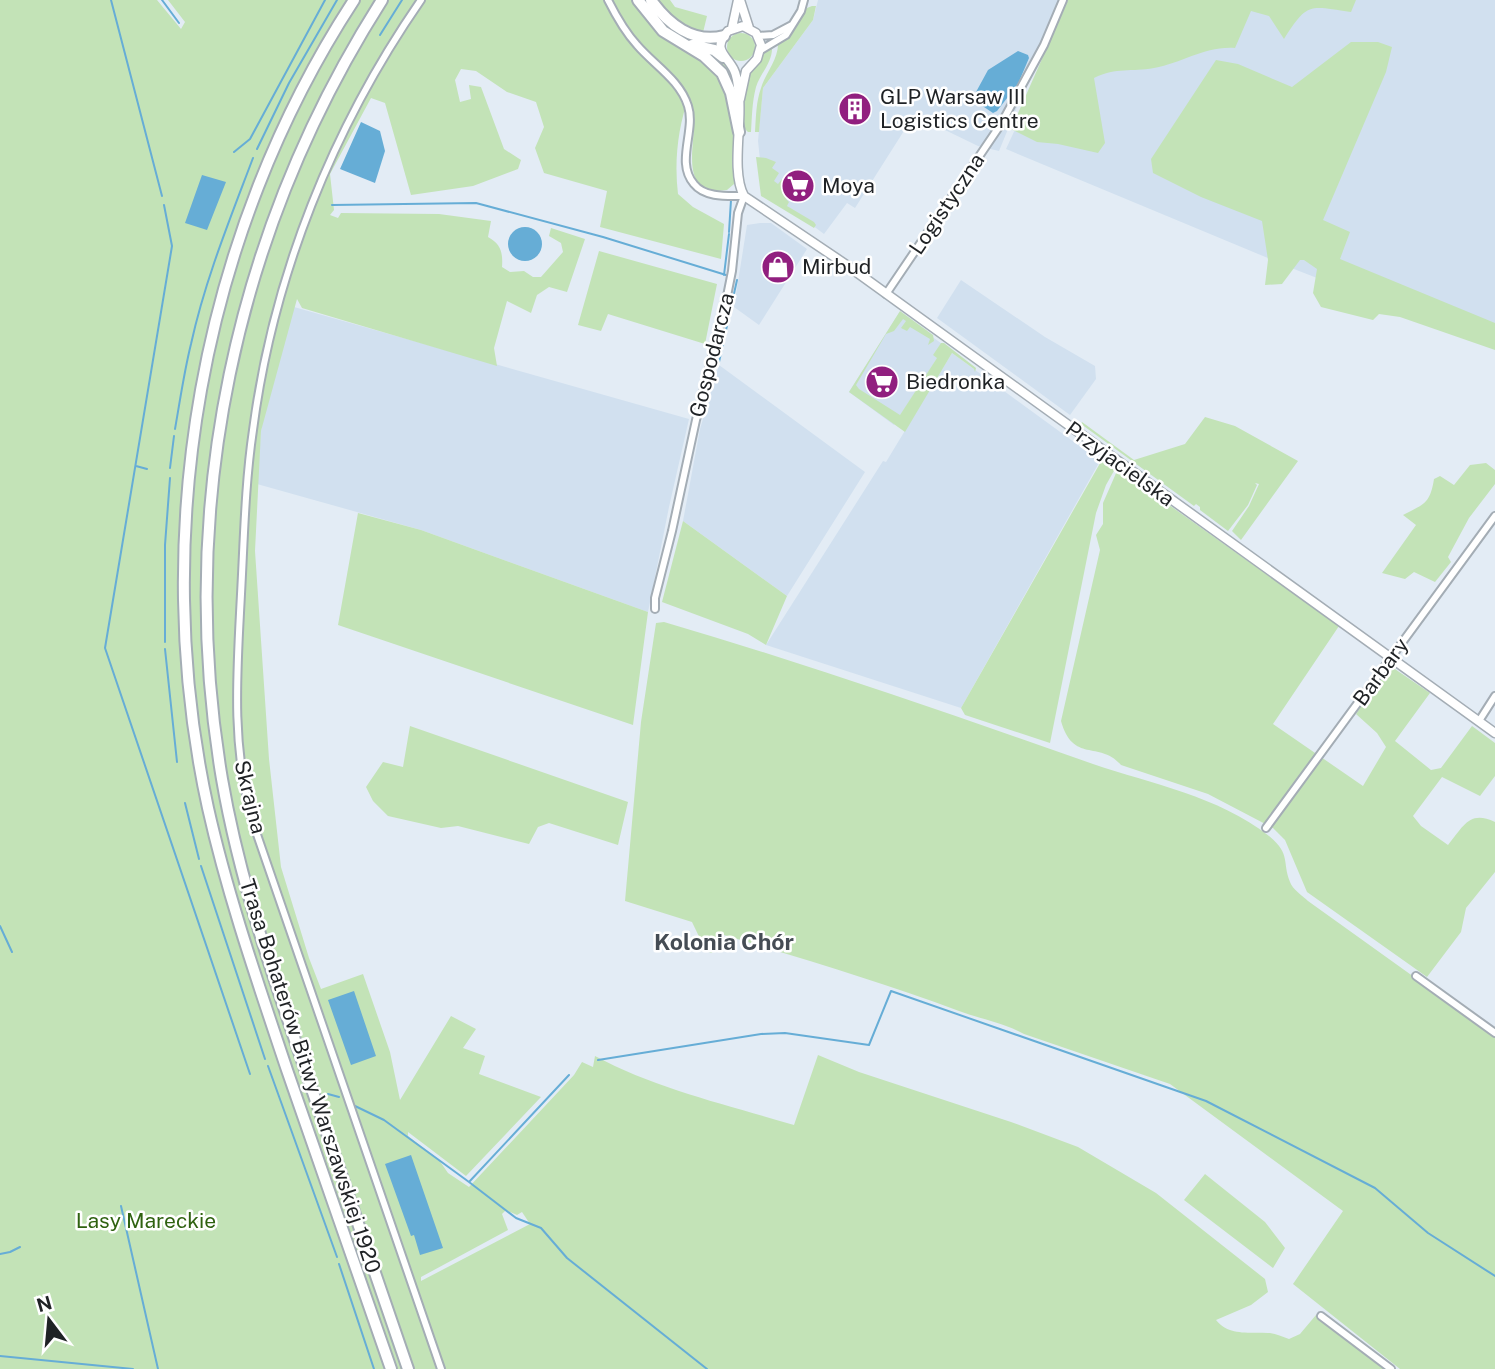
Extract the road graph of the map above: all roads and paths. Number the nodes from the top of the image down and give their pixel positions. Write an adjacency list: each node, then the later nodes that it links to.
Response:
1 (354, 0): 32 (highway, Trasa Bohaterów Bitwy Warszawskiej 1920)
2 (382, 0): 33 (highway, Trasa Bohaterów Bitwy Warszawskiej 1920)
3 (421, 0): 34 (street, Skrajna)
4 (608, 0): 20 (street)
5 (638, 0): 14 (highway)
6 (651, 0): 12 (highway)
7 (739, 0): 11 (street); 12 (street, Gospodarcza)
8 (804, 0): 10 (street)
9 (1063, 0): 21 (street, Logistyczna)
10 (792, 25): 13 (street); 15 (street)
11 (748, 28): 12 (street); 13 (street)
12 (728, 32): 16 (street, Gospodarcza)
13 (758, 36): 15 (street)
14 (685, 44): 16 (highway); 19 (highway)
15 (761, 50): 17 (street, Gospodarcza)
16 (727, 61): 17 (street); 18 (street, Gospodarcza)
17 (750, 65): 18 (street, Gospodarcza)
18 (740, 99): 19 (street, Gospodarcza)
19 (739, 132): 20 (street, Gospodarcza)
20 (744, 196): 21 (street, Przyjacielska); 23 (street, Gospodarcza)
21 (886, 294): 24 (street, Przyjacielska)
22 (1495, 516): 24 (street, Barbary)
23 (655, 609)
24 (1392, 658): 26 (street, Przyjacielska); 28 (street, Barbary)
25 (1495, 696): 26 (street)
26 (1479, 721): 27 (street, Przyjacielska)
27 (1495, 733)
28 (1266, 828)
29 (1416, 976): 30 (street)
30 (1495, 1033)
31 (1321, 1316): 35 (street)
32 (391, 1369)
33 (408, 1369)
34 (441, 1369)
35 (1391, 1369)

